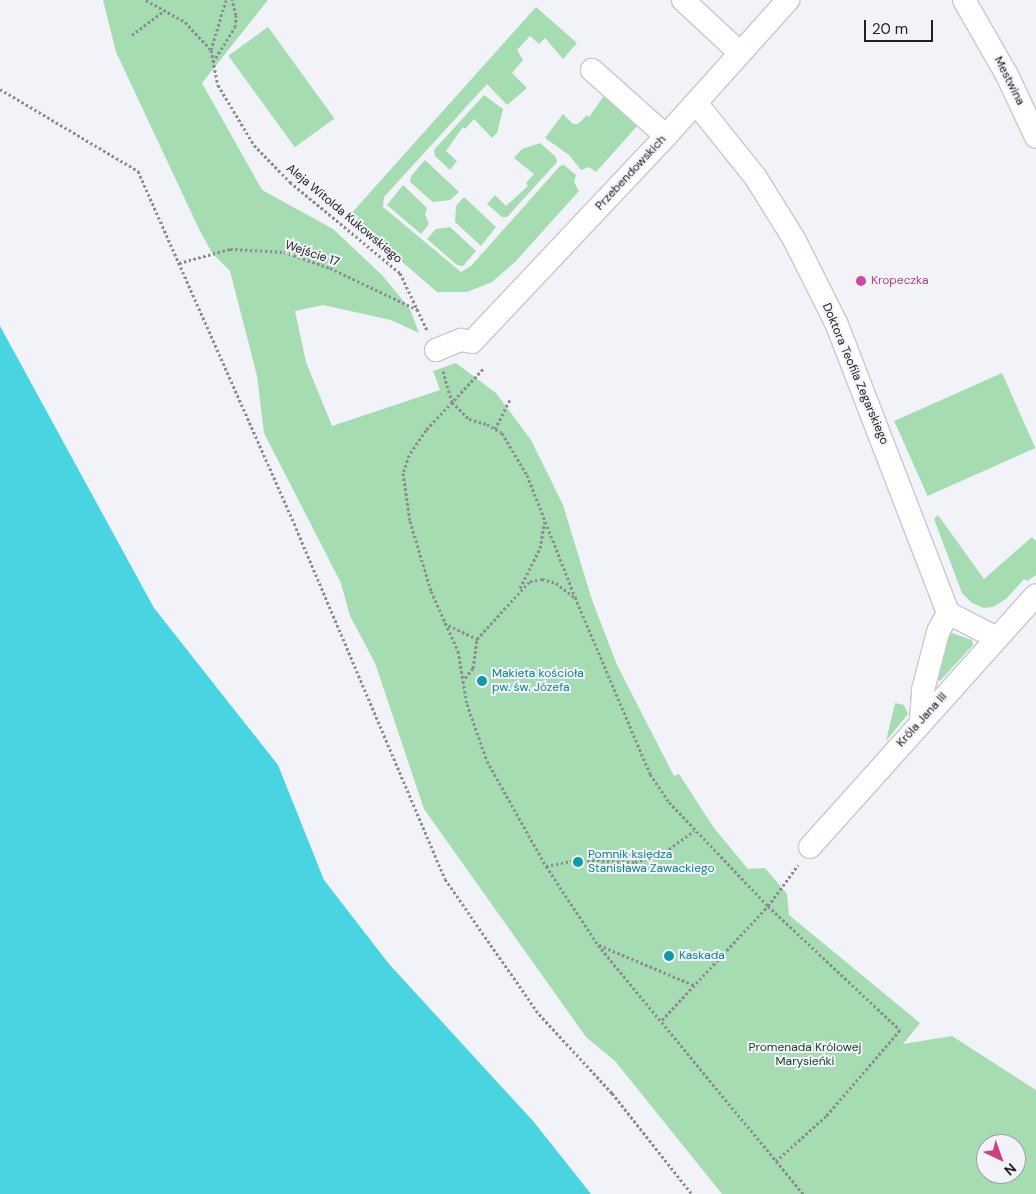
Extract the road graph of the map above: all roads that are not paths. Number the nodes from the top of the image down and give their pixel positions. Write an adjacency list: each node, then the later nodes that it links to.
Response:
1 (683, 0): 4 (street)
2 (788, 0): 4 (street, Przebendowskich)
3 (964, 0): 8 (street, Mestwina)
4 (740, 53): 6 (street, Przebendowskich)
5 (592, 70): 7 (street)
6 (696, 103): 7 (street, Przebendowskich); 11 (street, Doktora Teofila Zegarskiego)
7 (666, 136): 9 (street, Przebendowskich)
8 (1036, 137)
9 (436, 350)
10 (1036, 594): 12 (street, Króla Jana III)
11 (948, 613): 12 (street); 13 (street)
12 (998, 638): 13 (street, Króla Jana III)
13 (921, 721): 14 (street, Króla Jana III)
14 (810, 847)

